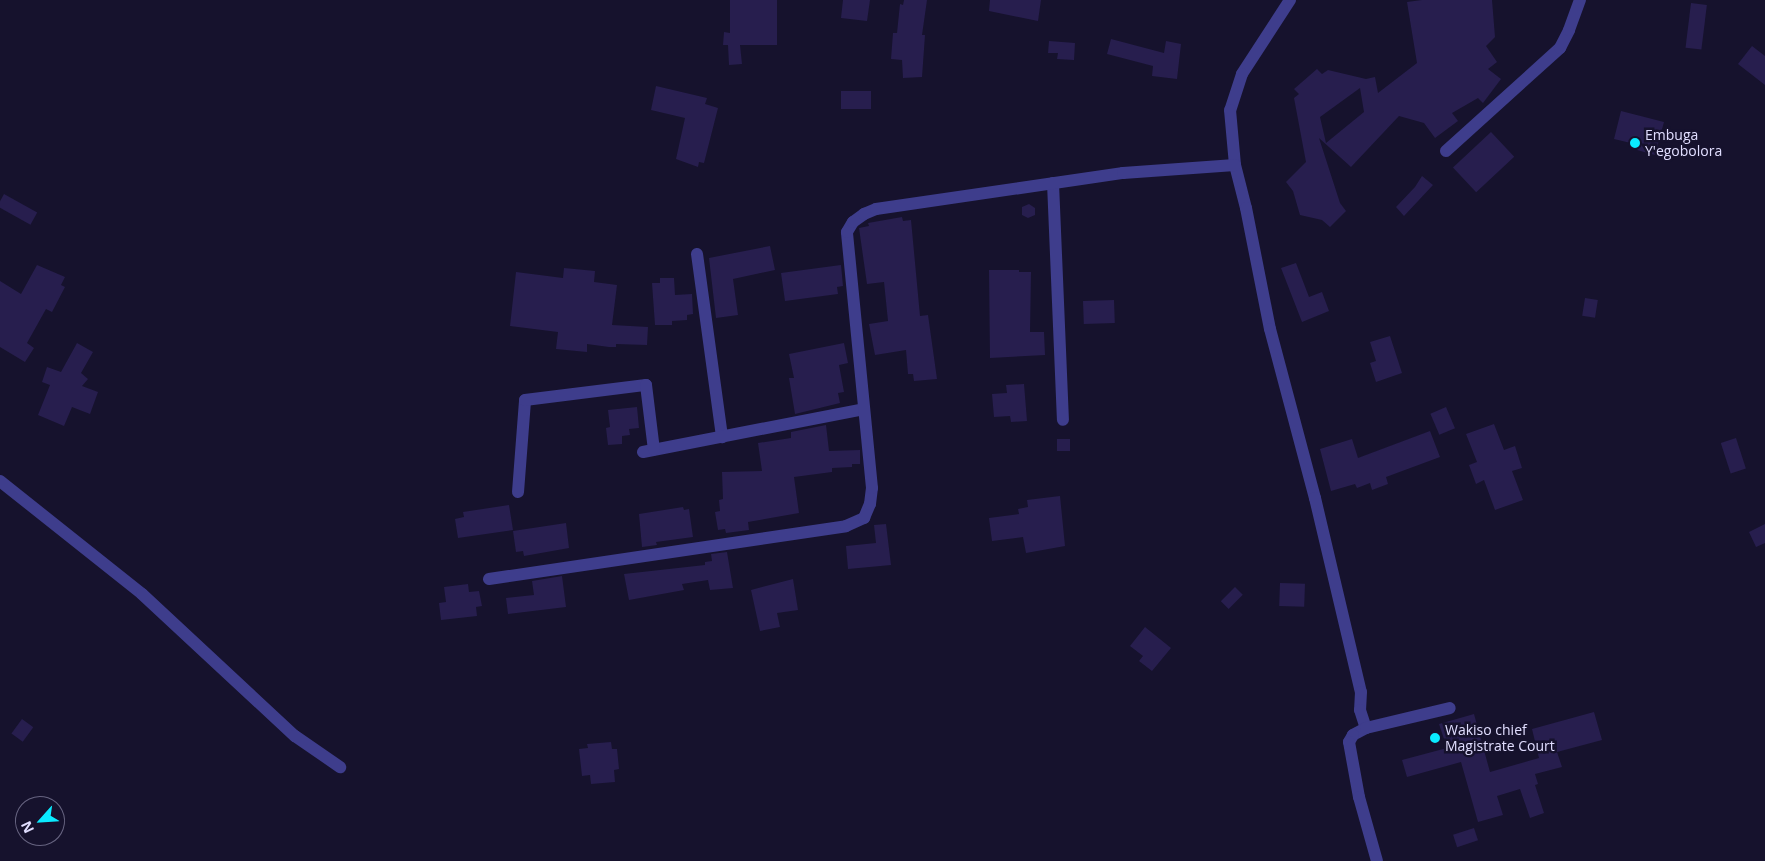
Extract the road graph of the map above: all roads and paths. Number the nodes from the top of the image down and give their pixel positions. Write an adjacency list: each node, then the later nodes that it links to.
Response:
1 (1290, 0): 4 (street)
2 (1580, 0): 3 (street)
3 (1446, 151)
4 (1235, 165): 5 (street); 14 (street)
5 (1053, 183): 7 (street); 8 (street)
6 (697, 254): 9 (street)
7 (864, 409): 9 (street); 12 (street)
8 (1063, 420)
9 (722, 437): 11 (street)
10 (0, 481): 15 (street)
11 (518, 492)
12 (489, 579)
13 (1450, 708): 14 (street)
14 (1366, 728): 16 (street)
15 (340, 767)
16 (1377, 861)

